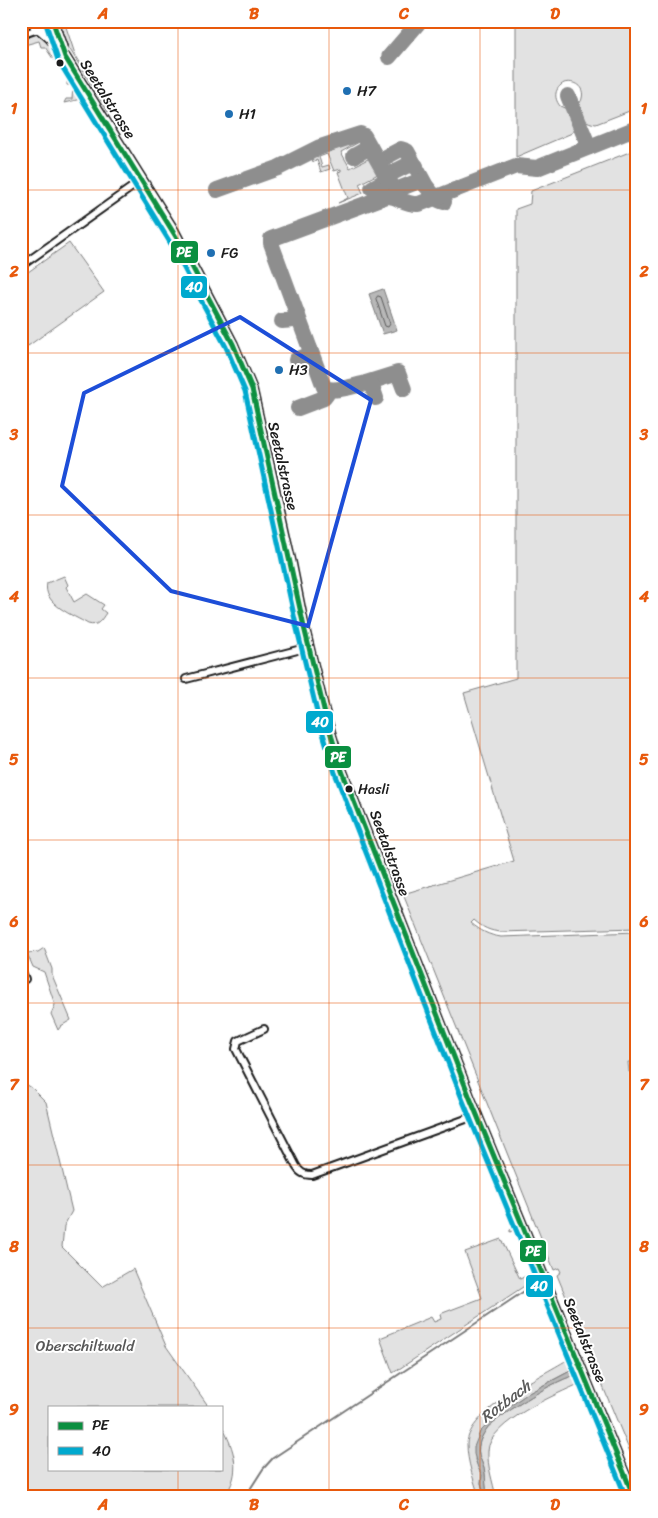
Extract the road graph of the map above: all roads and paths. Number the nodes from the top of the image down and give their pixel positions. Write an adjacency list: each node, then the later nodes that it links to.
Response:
1 (53, 22): 2 (main road); 5 (main road, Seetalstrasse)
2 (35, 25): 3 (street); 4 (street); 5 (main road, Seetalstrasse)
3 (21, 29)
4 (21, 35)
5 (65, 56): 6 (main road, Seetalstrasse)
6 (142, 180): 7 (street); 8 (main road, Seetalstrasse)
7 (21, 266)
8 (309, 647): 9 (street); 13 (main road, Seetalstrasse)
9 (186, 679)
10 (21, 969): 11 (street)
11 (25, 979)
12 (264, 1029): 13 (street)
13 (477, 1115): 14 (main road, Seetalstrasse)
14 (634, 1497)

